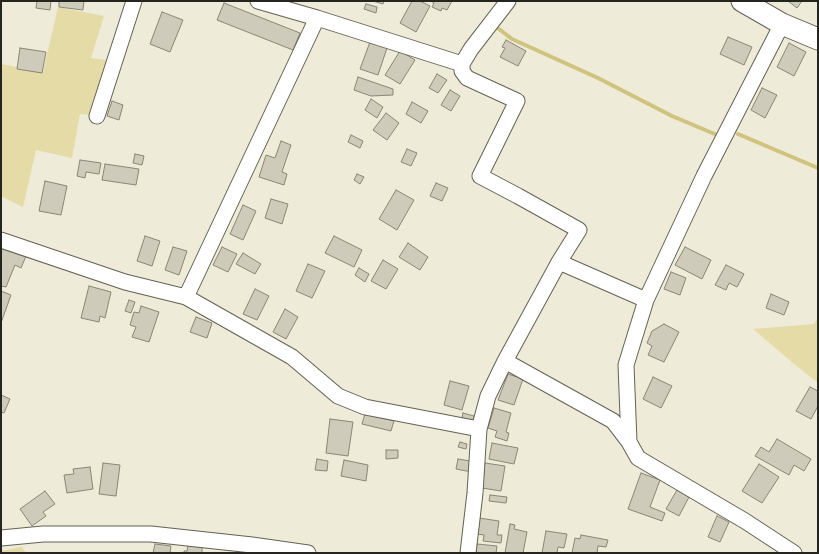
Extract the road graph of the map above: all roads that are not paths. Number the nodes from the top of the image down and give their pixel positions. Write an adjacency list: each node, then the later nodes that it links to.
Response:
1 (134, 1): 9 (street)
2 (258, 1): 5 (street)
3 (508, 1): 8 (street)
4 (744, 2): 6 (street)
5 (317, 18): 8 (street); 12 (street)
6 (782, 24): 7 (street); 13 (street)
7 (818, 39)
8 (462, 64): 11 (street)
9 (97, 116)
10 (1, 240): 12 (street)
11 (559, 262): 13 (street); 14 (street)
12 (186, 297): 15 (street)
13 (646, 300): 16 (street)
14 (505, 361): 15 (street); 16 (street)
15 (479, 429): 19 (street)
16 (628, 442): 20 (street)
17 (1, 538): 18 (street)
18 (308, 553)
19 (468, 553)
20 (794, 553)

